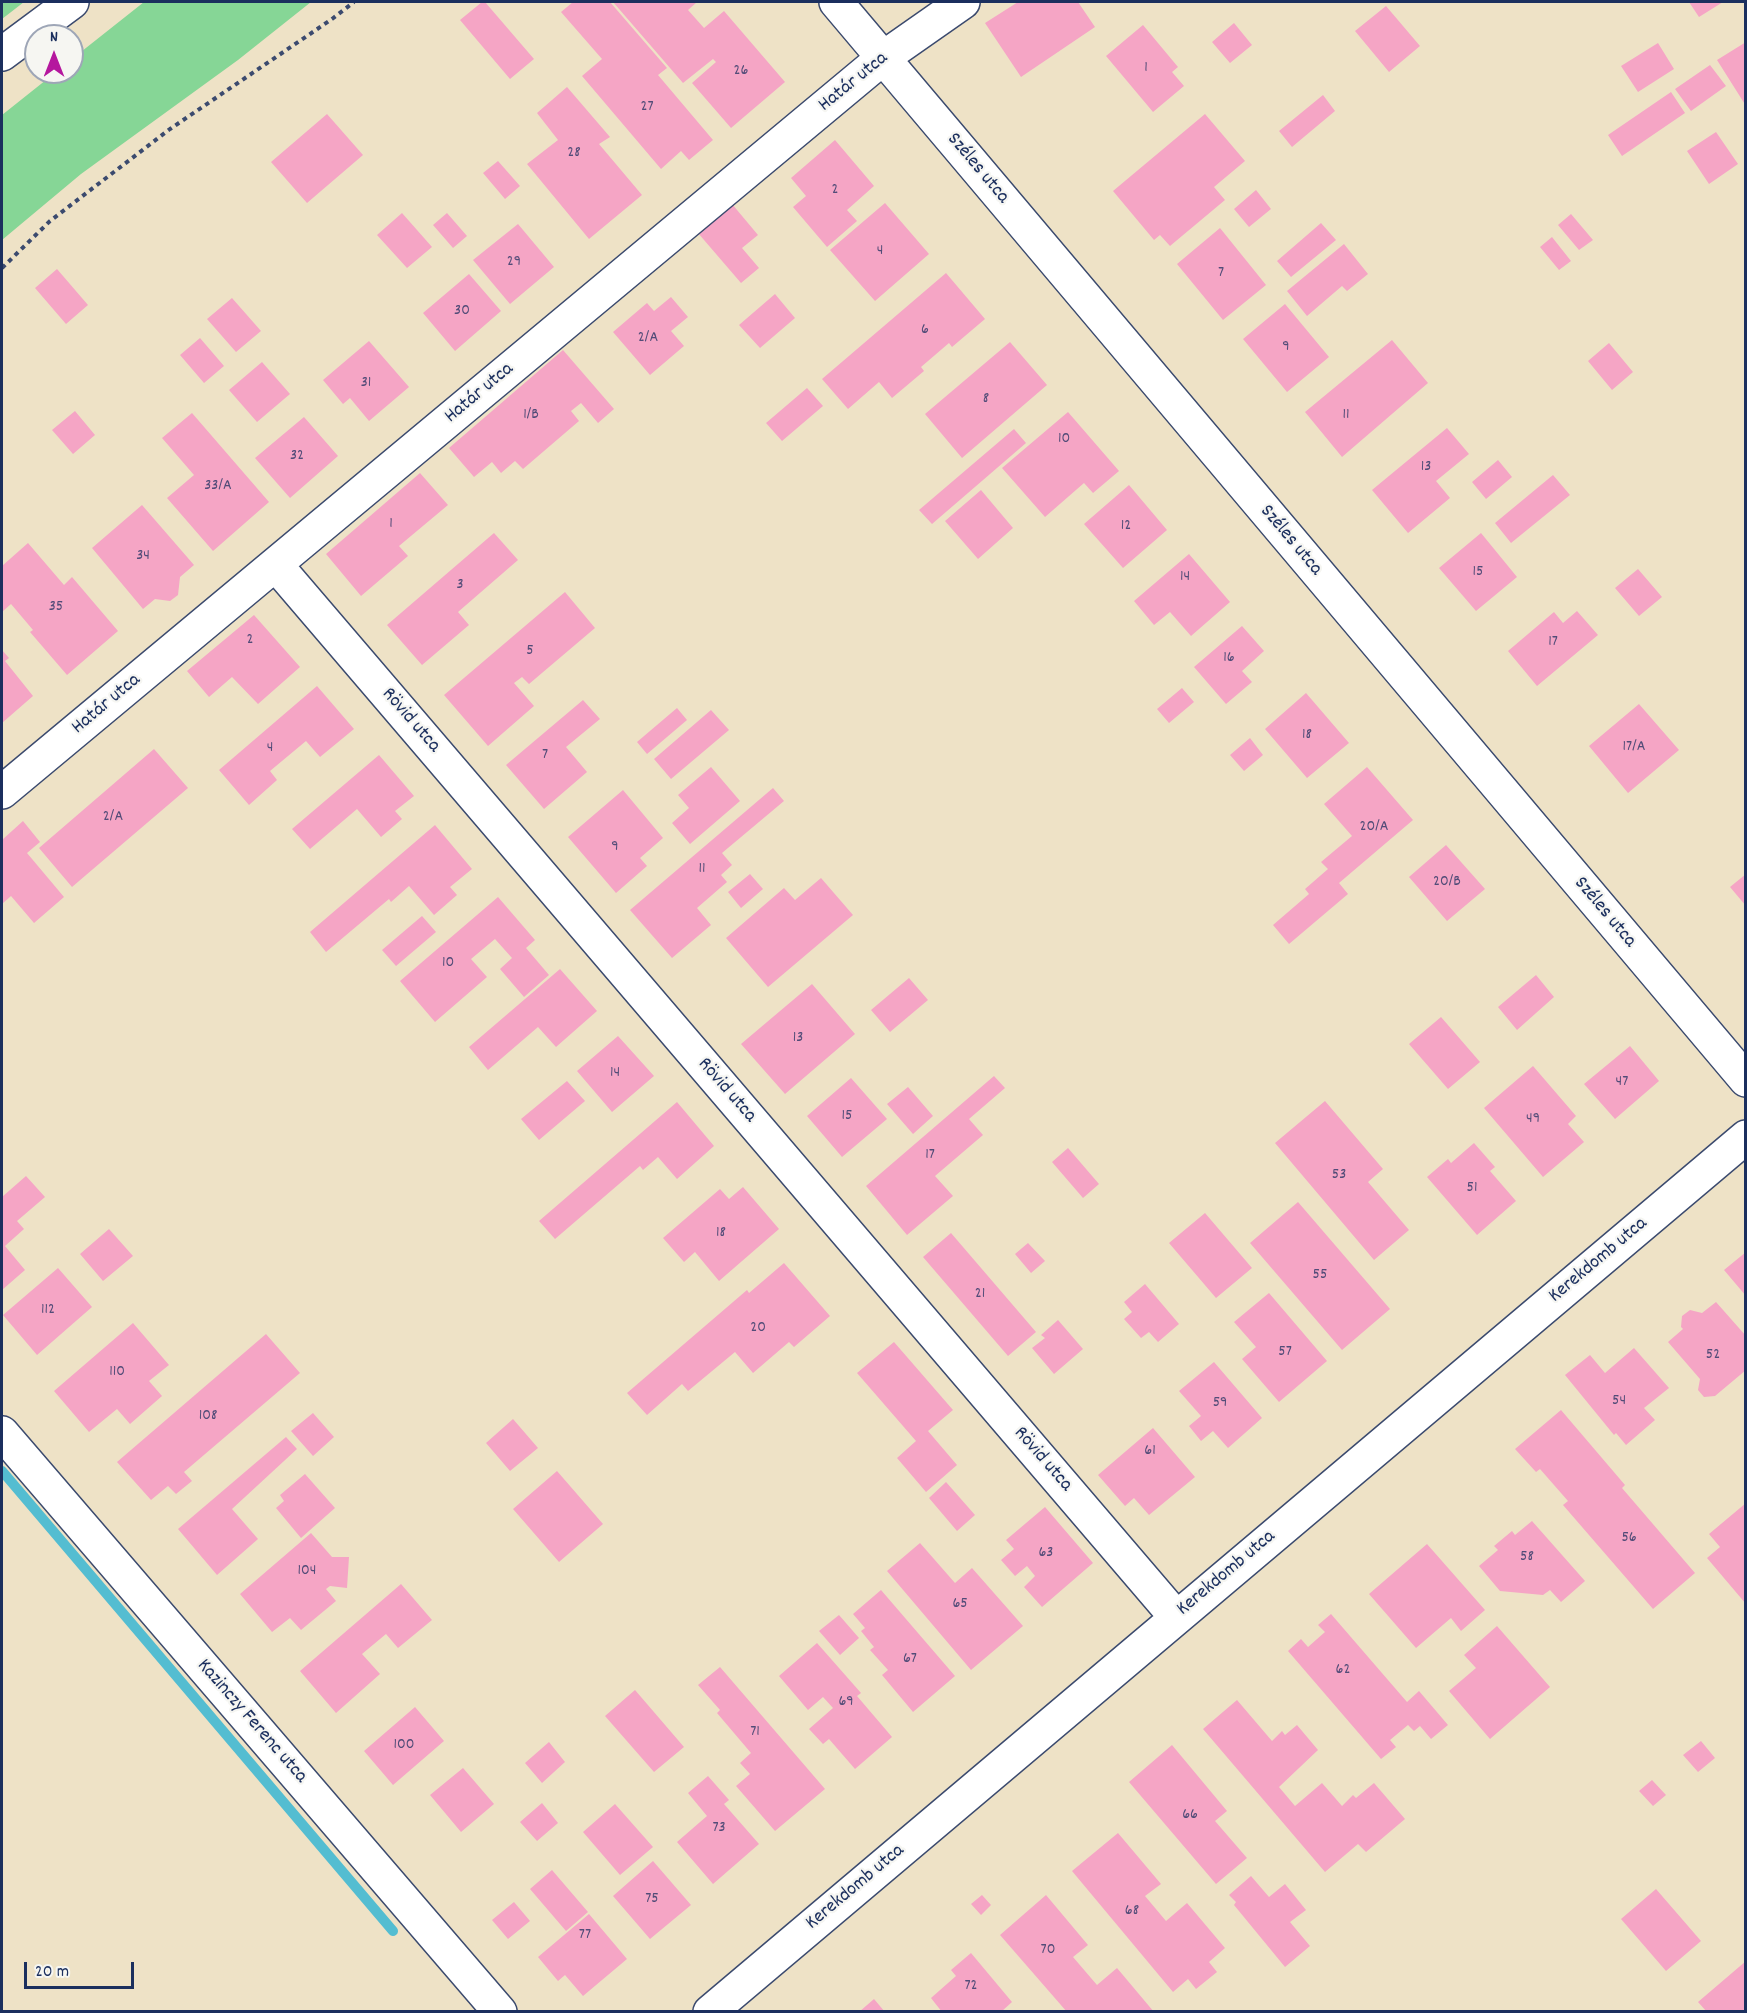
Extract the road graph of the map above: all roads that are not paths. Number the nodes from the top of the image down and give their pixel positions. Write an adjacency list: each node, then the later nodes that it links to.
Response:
1 (72, 2): 4 (street)
2 (836, 2): 5 (street, Széles utca)
3 (963, 2): 5 (street, Határ utca)
4 (2, 54)
5 (883, 58): 6 (street, Határ utca); 8 (street, Széles utca)
6 (276, 565): 7 (street, Határ utca); 11 (street, Rövid utca)
7 (2, 792)
8 (1746, 1080)
9 (1746, 1137): 11 (street, Kerekdomb utca)
10 (2, 1433): 12 (street, Kazinczy Ferenc utca)
11 (1176, 1617): 13 (street, Kerekdomb utca)
12 (500, 2012)
13 (710, 2012)

